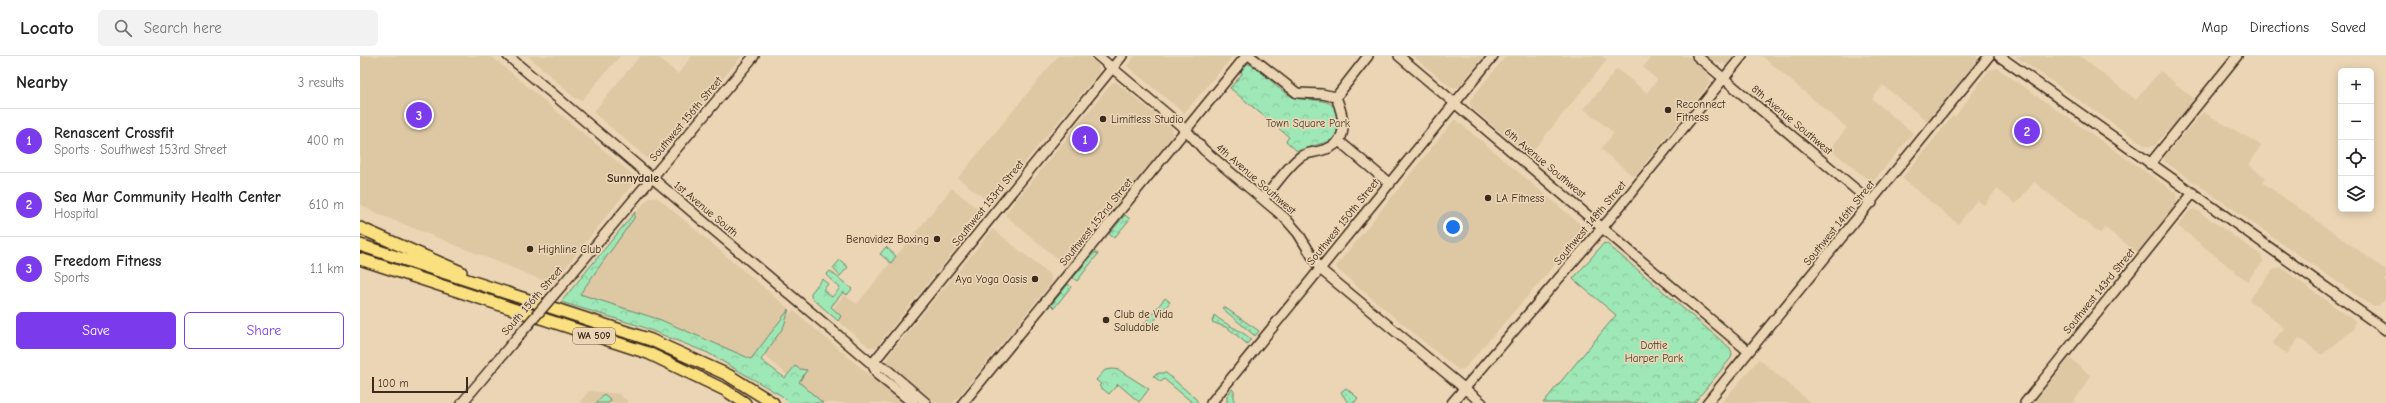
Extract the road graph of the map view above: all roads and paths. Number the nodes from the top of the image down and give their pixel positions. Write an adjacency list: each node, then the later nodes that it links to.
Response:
1 (508, 56): 22 (street, 1st Avenue South)
2 (754, 56): 22 (street, Southwest 156th Street)
3 (1098, 56): 15 (street, 4th Avenue Southwest)
4 (1122, 56): 15 (street, Southwest 153rd Street)
5 (1246, 56): 19 (street, Southwest 152nd Street)
6 (1250, 56): 17 (street)
7 (1368, 56): 17 (street)
8 (1399, 56): 18 (street, 6th Avenue Southwest)
9 (1494, 56): 18 (street, Southwest 150th Street)
10 (1697, 56): 16 (street, 8th Avenue Southwest)
11 (1742, 56): 16 (street, Southwest 148th Street)
12 (1989, 56): 26 (street, Southwest 146th Street)
13 (1999, 56): 21 (street)
14 (2237, 56): 21 (street)
15 (1112, 68): 19 (street, 4th Avenue Southwest); 35 (street, Southwest 153rd Street)
16 (1724, 79): 26 (street, 8th Avenue Southwest); 28 (street, Southwest 148th Street)
17 (1336, 97): 20 (street)
18 (1455, 103): 23 (street, Southwest 150th Street); 28 (street, 6th Avenue Southwest)
19 (1186, 130): 25 (street, 4th Avenue Southwest); 42 (street, Southwest 152nd Street)
20 (1339, 141): 23 (street); 25 (street)
21 (2150, 164): 24 (street)
22 (652, 178): 35 (street, 1st Avenue South); 37 (street, South 156th Street, bridge)
23 (1390, 184): 31 (street, Southwest 150th Street)
24 (2193, 193): 33 (street); 47 (street, Southwest 143rd Street)
25 (1263, 199): 31 (street, 4th Avenue Southwest)
26 (1872, 203): 34 (street, Southwest 146th Street)
27 (360, 228): 32 (highway)
28 (1602, 228): 34 (street, 6th Avenue Southwest); 36 (street, Southwest 148th Street)
29 (360, 245): 32 (highway, WA 509)
30 (360, 259): 38 (highway, WA 509)
31 (1320, 270): 36 (street, 4th Avenue Southwest); 43 (street, Southwest 150th Street)
32 (530, 302): 39 (highway, WA 509)
33 (2386, 330)
34 (1748, 351): 46 (street, Southwest 146th Street)
35 (872, 364): 40 (street, 1st Avenue South); 41 (street, 1st Avenue South)
36 (1464, 388): 44 (street, Southwest 148th Street); 45 (street, 4th Avenue Southwest)
37 (462, 403)
38 (745, 403)
39 (772, 403)
40 (913, 403)
41 (926, 403)
42 (963, 403)
43 (1211, 403)
44 (1452, 403)
45 (1482, 403)
46 (1707, 403)
47 (2025, 403)

